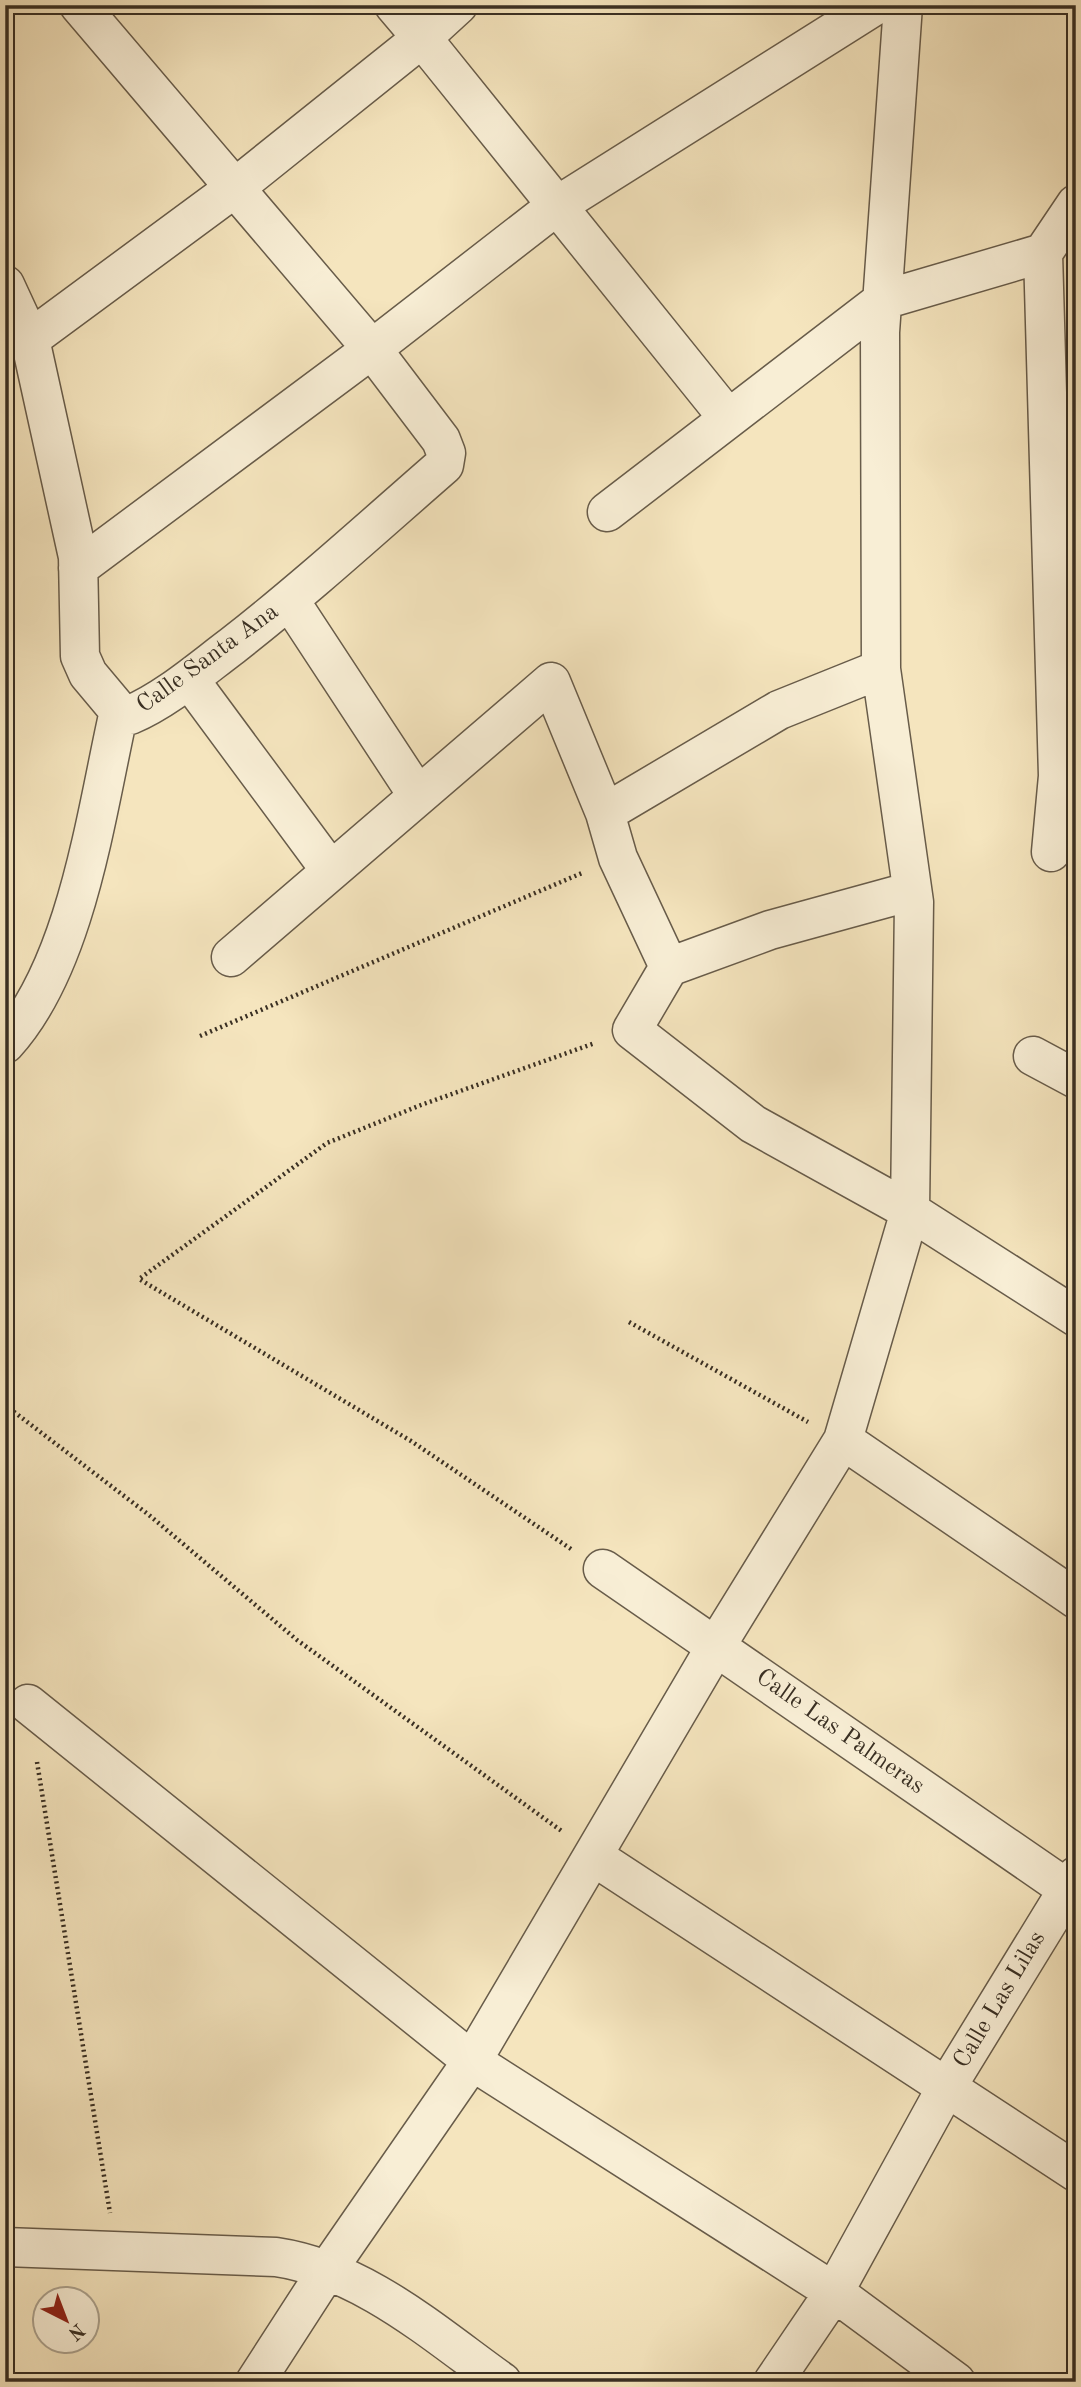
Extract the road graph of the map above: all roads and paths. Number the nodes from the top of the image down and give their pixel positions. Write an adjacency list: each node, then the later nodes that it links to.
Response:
1 (79, 5): 7 (street)
2 (394, 5): 6 (street)
3 (458, 5): 6 (street)
4 (903, 5): 12 (street)
5 (850, 12): 9 (street)
6 (422, 38): 7 (street); 9 (street)
7 (236, 187): 13 (street); 14 (street)
8 (1076, 204): 10 (street)
9 (555, 207): 14 (street); 16 (street)
10 (1043, 253): 12 (street); 15 (street)
11 (5, 285): 13 (street, Calle Santa Ana)
12 (883, 300): 16 (street); 21 (street)
13 (30, 339): 19 (street, Calle Santa Ana)
14 (372, 349): 19 (street); 20 (street, Calle Santa Ana)
15 (1046, 401): 17 (street); 23 (street)
16 (728, 418): 18 (street)
17 (1076, 428)
18 (607, 512)
19 (78, 568): 24 (street, Calle Santa Ana)
20 (290, 601): 22 (street, Calle Santa Ana); 25 (street)
21 (881, 669): 26 (street); 30 (street)
22 (189, 679): 24 (street, Calle Santa Ana); 29 (street)
23 (1065, 703): 27 (street)
24 (119, 711): 35 (street)
25 (418, 796): 26 (street); 29 (street)
26 (605, 813): 28 (street)
27 (1051, 852)
28 (618, 858): 32 (street); 34 (path)
29 (331, 871): 31 (street)
30 (912, 891): 32 (street); 38 (street)
31 (231, 957)
32 (669, 967): 33 (street)
33 (632, 1030): 38 (street); 44 (path)
34 (200, 1036)
35 (5, 1044)
36 (1033, 1056): 37 (street)
37 (1076, 1079)
38 (910, 1210): 39 (street); 43 (street)
39 (1076, 1317)
40 (629, 1322): 42 (path)
41 (5, 1405): 49 (path)
42 (802, 1418)
43 (843, 1440): 46 (street); 47 (street)
44 (565, 1545)
45 (603, 1569): 47 (street, Calle Las Palmeras)
46 (1076, 1599)
47 (716, 1646): 50 (street); 51 (street, Calle Las Palmeras)
48 (28, 1704): 52 (street); 56 (path)
49 (552, 1822)
50 (593, 1856): 52 (street); 53 (street)
51 (1073, 1887): 53 (street, Calle Las Lilas)
52 (472, 2061): 57 (street); 58 (street)
53 (946, 2088): 54 (street); 58 (street, Calle Las Lilas)
54 (1076, 2172)
55 (5, 2247): 56 (street)
56 (116, 2252): 57 (street)
57 (328, 2269): 59 (street); 60 (street)
58 (834, 2292): 61 (street, Calle Las Lilas); 62 (street)
59 (255, 2382)
60 (502, 2382)
61 (773, 2382)
62 (956, 2382)

